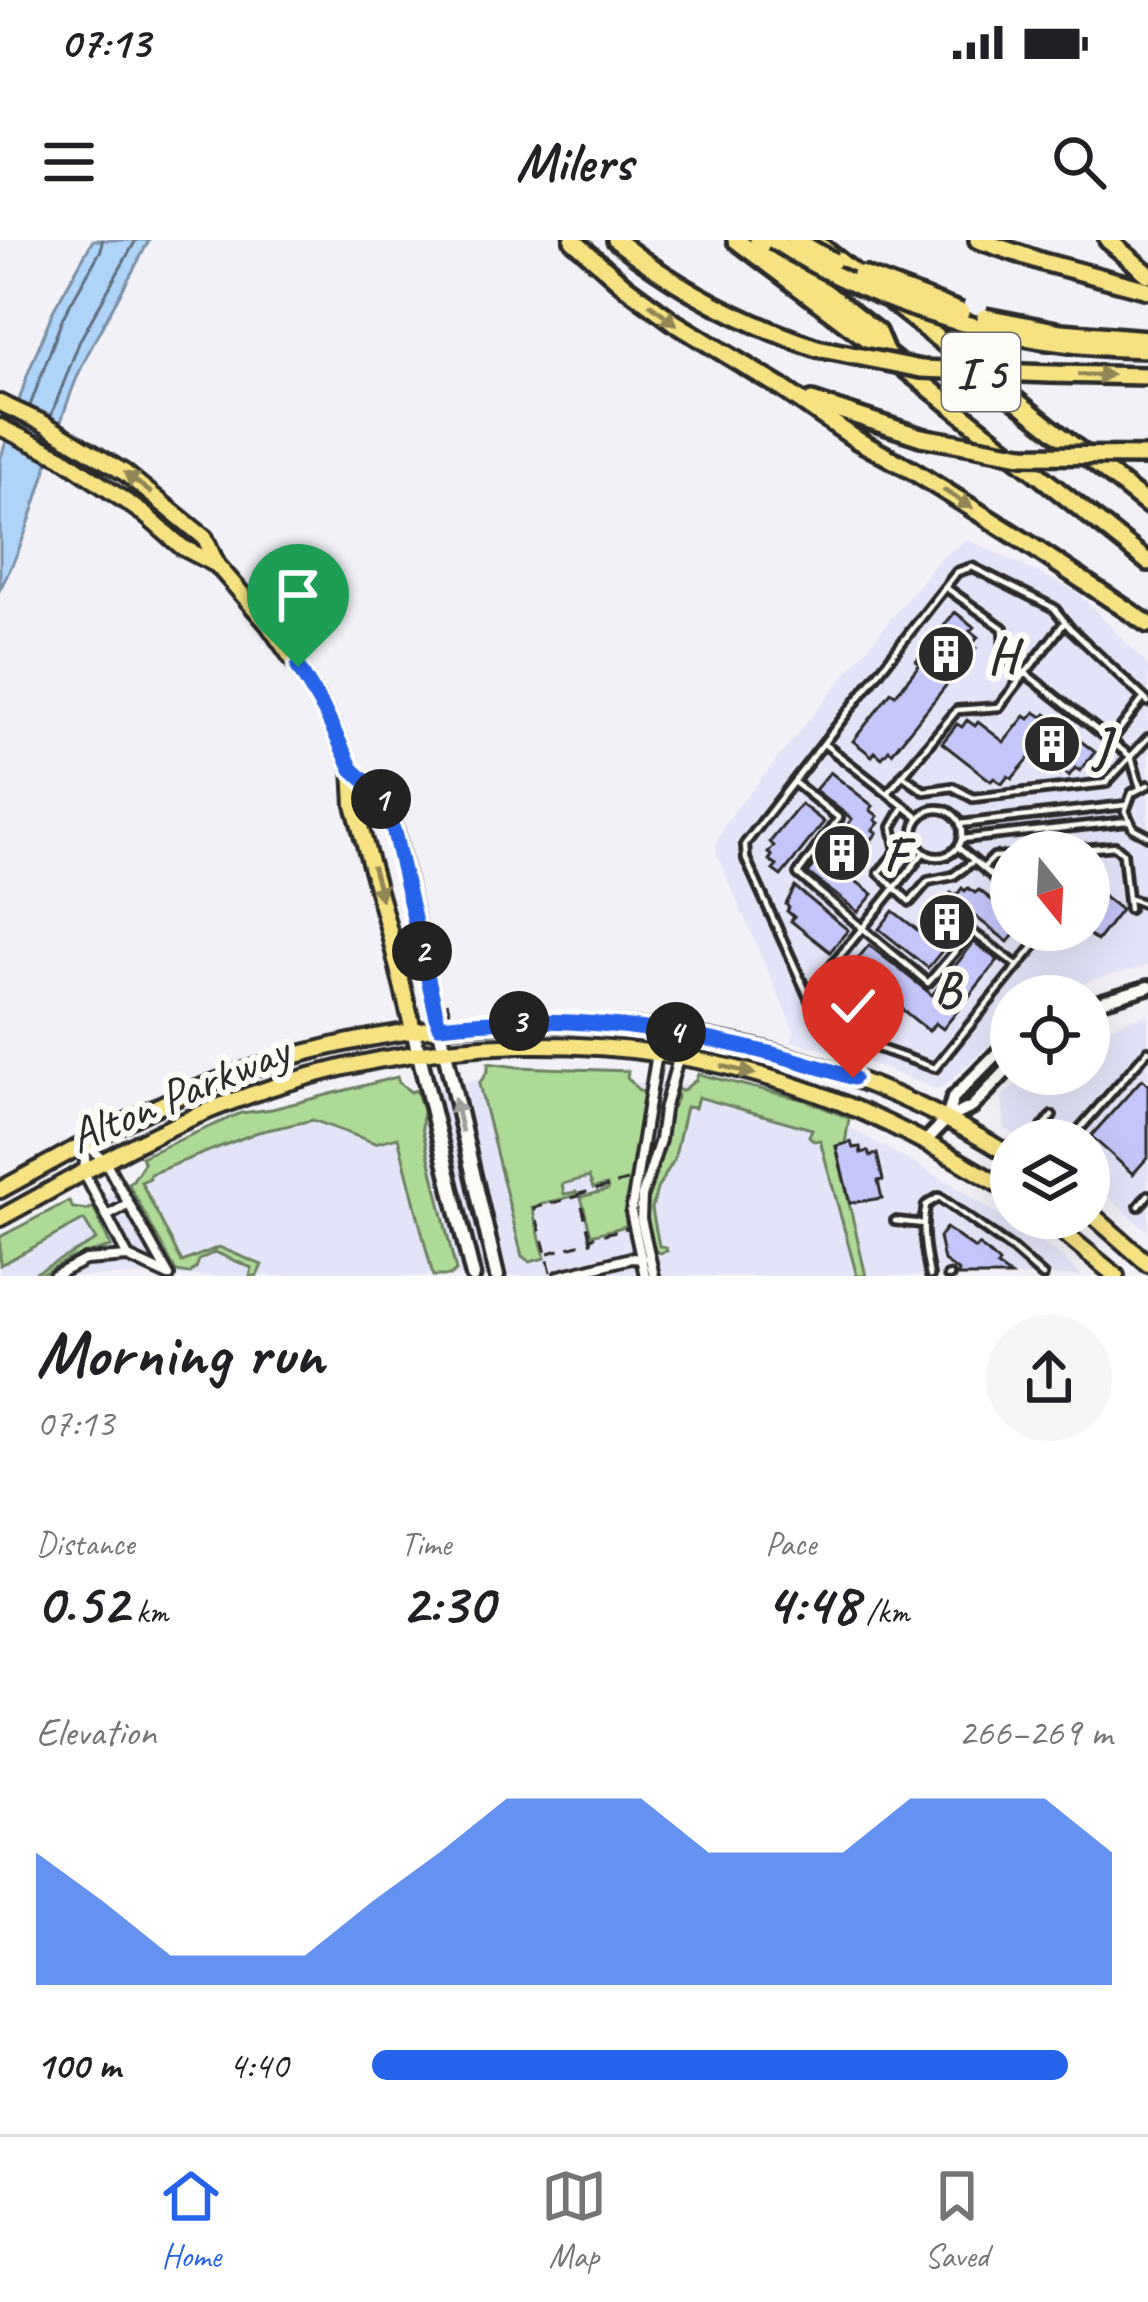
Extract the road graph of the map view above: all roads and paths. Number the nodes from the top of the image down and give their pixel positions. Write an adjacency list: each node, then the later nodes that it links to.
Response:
1 (573, 240): 18 (highway, one-way to 18)
2 (616, 240): 17 (highway, one-way to 17, bridge)
3 (736, 240): 16 (highway, I 5)
4 (758, 240): 16 (highway)
5 (773, 240): 15 (highway, bridge)
6 (795, 240): 14 (highway, bridge)
7 (812, 240): 22 (highway, I 5)
8 (978, 240): 11 (highway)
9 (1005, 240): 11 (highway)
10 (1108, 240): 12 (highway)
11 (1043, 262): 13 (highway)
12 (1148, 274)
13 (1148, 290)
14 (1148, 339)
15 (1148, 350)
16 (886, 354): 23 (highway, I 5)
17 (1145, 376)
18 (782, 388): 21 (highway, bridge); 27 (highway, one-way to 27)
19 (0, 404): 24 (main road, one-way to 19)
20 (0, 427): 24 (main road)
21 (1148, 456)
22 (1148, 505)
23 (1148, 562)
24 (217, 565): 34 (main road)
25 (946, 587): 26 (lane); 28 (lane); 32 (lane)
26 (1065, 622): 28 (lane); 29 (lane)
27 (1148, 624)
28 (1026, 673): 31 (lane); 35 (lane)
29 (1145, 700): 31 (lane)
30 (1148, 738): 33 (lane)
31 (1111, 741): 33 (lane)
32 (824, 743): 36 (lane); 39 (lane)
33 (1130, 757): 35 (lane); 38 (lane)
34 (352, 769): 66 (main road); 67 (main road, one-way to 67)
35 (902, 775): 39 (lane)
36 (794, 782): 58 (lane); 62 (lane)
37 (1148, 785): 38 (lane)
38 (1140, 787): 40 (lane)
39 (888, 794): 41 (lane)
40 (1126, 805): 43 (lane); 44 (lane)
41 (904, 806): 42 (lane); 54 (lane)
42 (919, 818): 44 (lane); 49 (lane)
43 (1127, 820): 45 (lane); 46 (lane)
44 (960, 824): 46 (lane)
45 (1148, 836)
46 (962, 838): 48 (lane)
47 (1110, 846): 55 (lane)
48 (958, 848): 49 (lane); 50 (lane)
49 (923, 853): 54 (lane)
50 (974, 861): 52 (lane); 54 (lane)
51 (990, 861): 52 (lane)
52 (983, 868): 53 (lane)
53 (990, 874)
54 (894, 889): 58 (lane)
55 (1128, 898): 56 (lane); 57 (lane)
56 (1148, 904)
57 (1129, 909)
58 (862, 927): 60 (lane); 62 (lane)
59 (1030, 951): 60 (lane)
60 (1018, 966): 62 (lane)
61 (1148, 987): 63 (street)
62 (808, 995)
63 (1110, 999)
64 (447, 1001): 65 (path)
65 (450, 1013)
66 (439, 1026): 67 (main road, Alton Parkway); 68 (main road); 78 (main road, Alton Parkway)
67 (413, 1030): 70 (main road); 82 (main road, Alton Parkway)
68 (444, 1049): 70 (main road, Alton Parkway); 71 (main road, Alton Parkway); 109 (main road, one-way to 68)
69 (1148, 1052): 80 (lane)
70 (419, 1053): 84 (main road, Alton Parkway); 108 (main road)
71 (657, 1053): 72 (main road, Alton Parkway); 75 (street)
72 (679, 1057): 76 (street); 81 (main road, Alton Parkway, one-way to 81)
73 (990, 1060): 78 (street)
74 (990, 1088): 78 (street)
75 (649, 1107): 76 (street); 86 (street)
76 (664, 1110): 103 (street)
77 (1052, 1116): 79 (lane)
78 (947, 1119): 81 (street); 83 (main road, Alton Parkway)
79 (1049, 1119)
80 (1089, 1119)
81 (925, 1142): 87 (main road, Alton Parkway)
82 (86, 1144): 84 (street); 85 (street); 88 (main road, Alton Parkway)
83 (990, 1144)
84 (105, 1161): 85 (main road, Alton Parkway); 91 (street)
85 (84, 1173): 93 (street); 94 (main road, Alton Parkway)
86 (635, 1179): 90 (path); 97 (street)
87 (990, 1180)
88 (0, 1190)
89 (1148, 1195): 92 (lane)
90 (579, 1196): 99 (path); 101 (path)
91 (129, 1204): 93 (street); 107 (street)
92 (1139, 1206)
93 (107, 1216): 102 (street)
94 (0, 1218)
95 (895, 1221): 96 (lane)
96 (924, 1224): 111 (lane); 112 (lane)
97 (633, 1227): 99 (path); 103 (street)
98 (1110, 1231): 104 (main road)
99 (590, 1238): 101 (path)
100 (1071, 1239): 113 (main road)
101 (546, 1254): 110 (path)
102 (128, 1257): 106 (street); 107 (street)
103 (645, 1259): 105 (street); 110 (street)
104 (1148, 1264)
105 (648, 1275)
106 (54, 1276)
107 (169, 1276)
108 (472, 1276)
109 (496, 1276)
110 (556, 1276)
111 (930, 1276)
112 (1043, 1276)
113 (1116, 1276)

